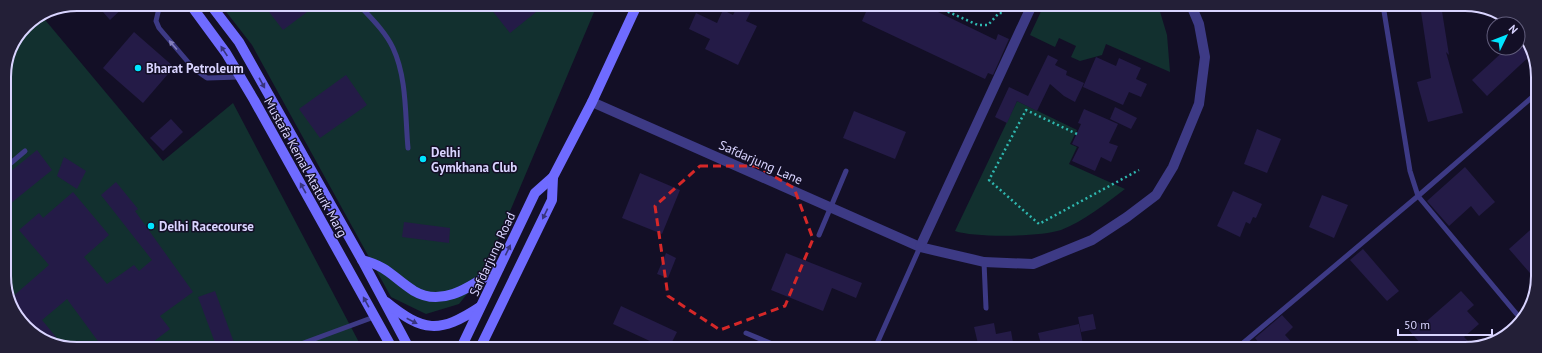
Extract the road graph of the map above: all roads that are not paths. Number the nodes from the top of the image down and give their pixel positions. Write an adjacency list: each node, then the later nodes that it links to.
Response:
1 (158, 11): 9 (lane, one-way to 1)
2 (195, 11): 9 (main road, Mustafa Kemal Ataturk Marg, one-way to 2)
3 (215, 11): 21 (main road, Mustafa Kemal Ataturk Marg, one-way to 21)
4 (364, 11): 12 (lane)
5 (634, 11): 11 (main road, Safdarjung Road)
6 (1029, 11): 20 (street)
7 (1194, 11): 22 (street, Safdarjung Lane)
8 (1384, 11): 17 (lane)
9 (240, 77): 28 (main road, Mustafa Kemal Ataturk Marg, one-way to 9)
10 (1531, 98): 17 (lane)
11 (592, 102): 16 (main road, Safdarjung Road); 18 (street, Safdarjung Lane)
12 (408, 148)
13 (25, 151): 14 (lane)
14 (11, 163)
15 (846, 171): 18 (lane)
16 (553, 177): 23 (main road, Safdarjung Road, one-way to 16); 34 (main road, Safdarjung Road, one-way to 34)
17 (1418, 196): 27 (lane); 37 (lane)
18 (831, 207): 19 (lane); 20 (street, Safdarjung Lane)
19 (819, 234)
20 (920, 247): 22 (street, Safdarjung Lane); 36 (lane)
21 (362, 260): 23 (main road); 24 (main road, Mustafa Kemal Ataturk Marg)
22 (984, 262): 26 (lane)
23 (499, 268): 25 (main road, Safdarjung Road)
24 (381, 298): 25 (main road, one-way to 25); 32 (main road, Mustafa Kemal Ataturk Marg)
25 (481, 306): 33 (main road, Safdarjung Road)
26 (986, 308)
27 (1518, 315)
28 (374, 317): 30 (lane); 31 (main road, Mustafa Kemal Ataturk Marg)
29 (746, 333): 35 (lane)
30 (306, 342)
31 (389, 342)
32 (406, 342)
33 (464, 342)
34 (483, 342)
35 (768, 342)
36 (879, 342)
37 (1244, 342)

